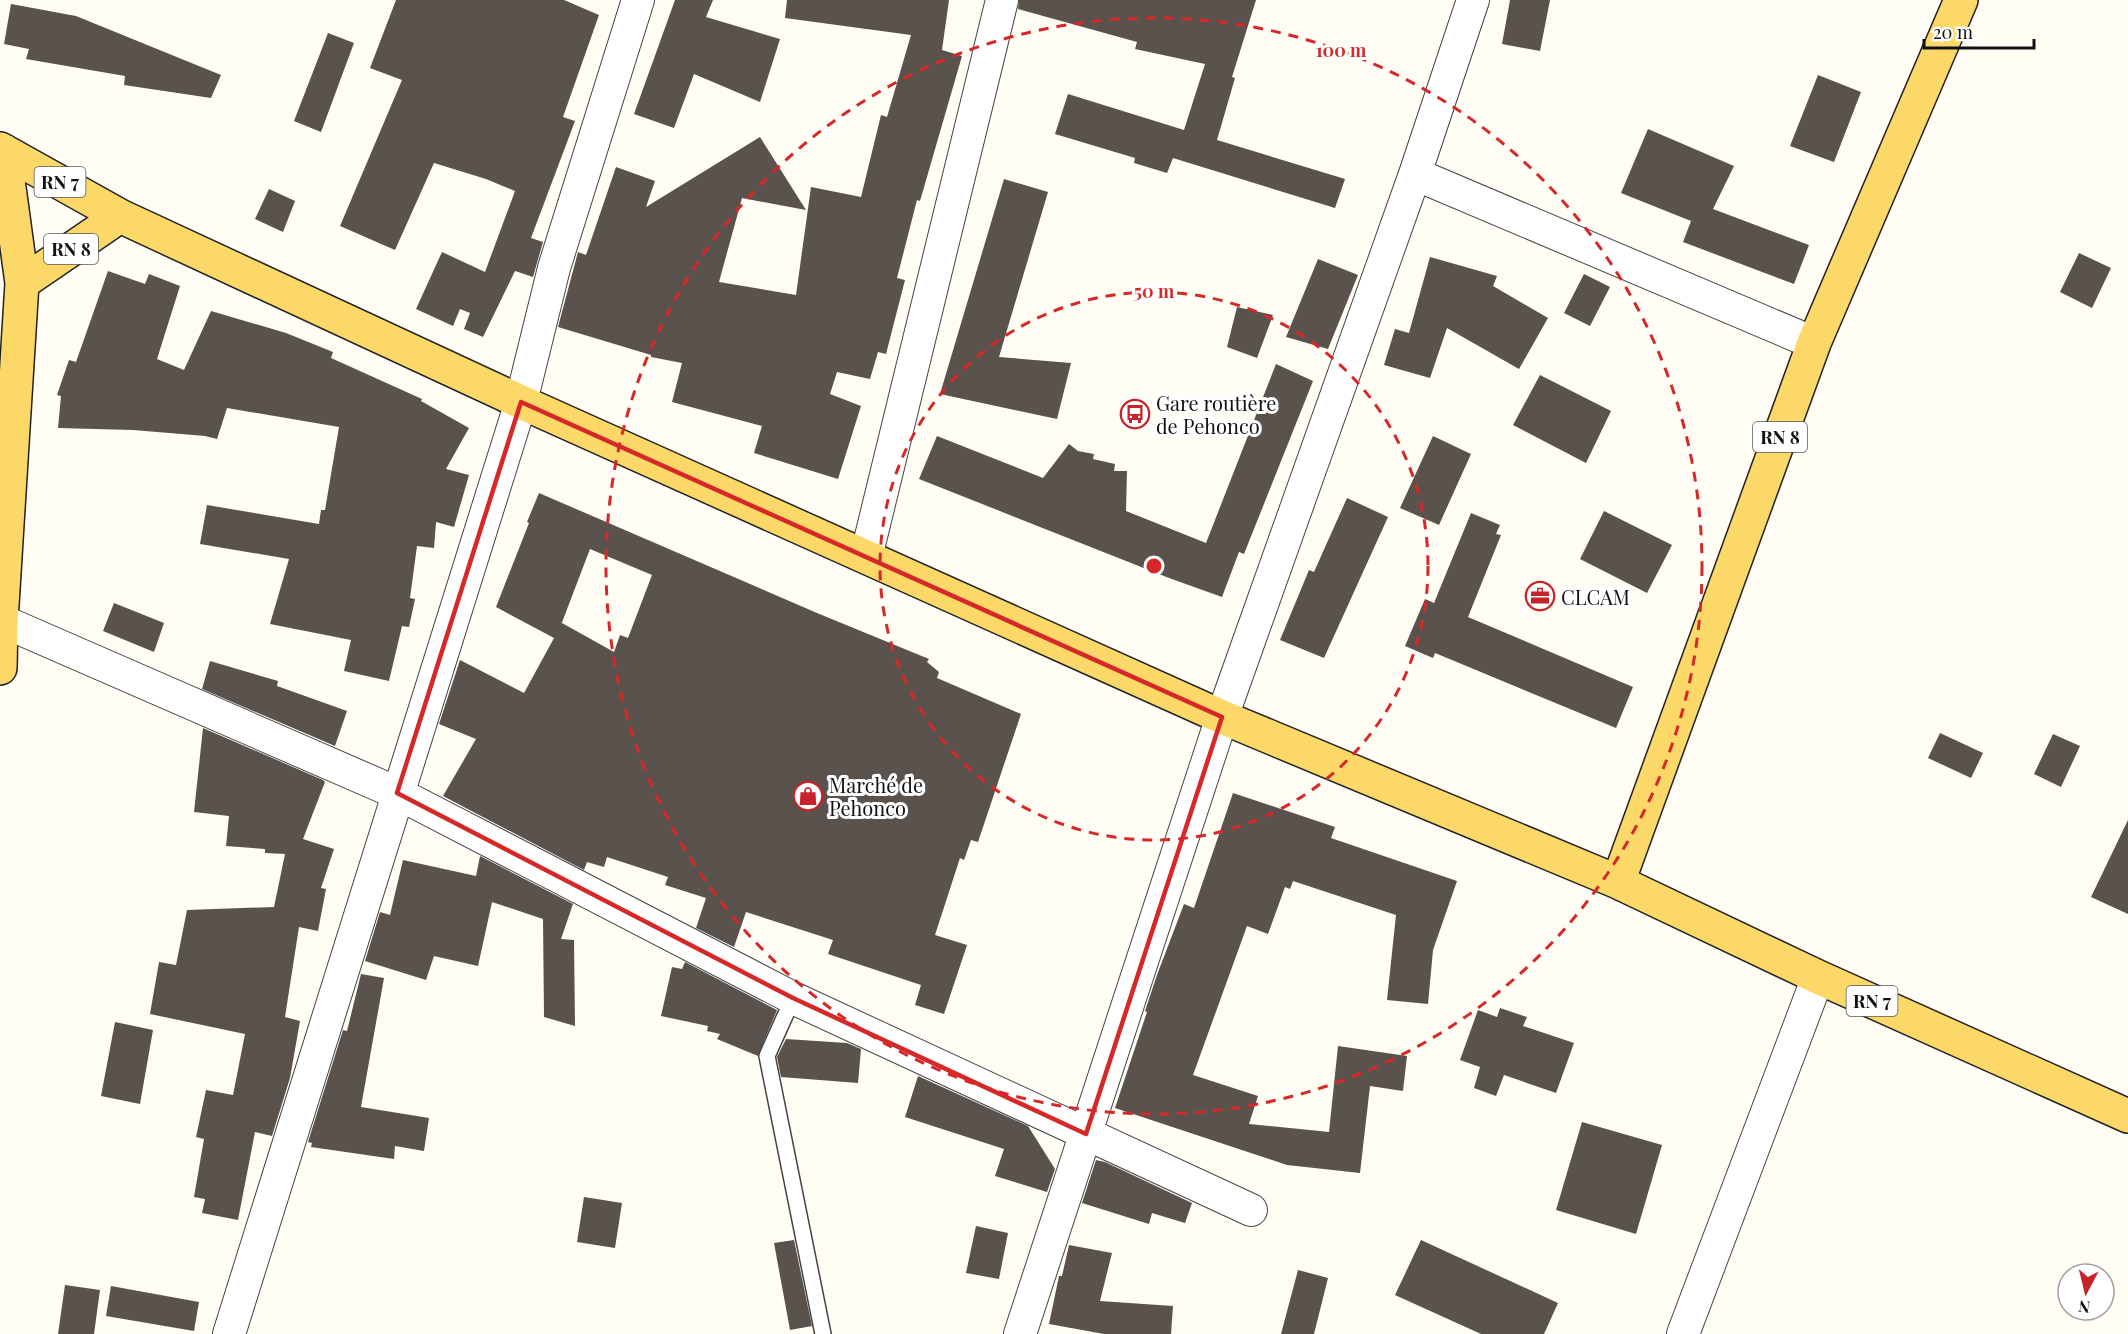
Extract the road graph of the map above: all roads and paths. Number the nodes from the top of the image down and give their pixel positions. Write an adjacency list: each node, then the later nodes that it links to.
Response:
1 (638, 0): 10 (street)
2 (1002, 0): 11 (street)
3 (1473, 0): 6 (street)
4 (1960, 0): 9 (main road, RN 8)
5 (2, 150): 7 (main road, RN 7); 8 (main road, RN 8)
6 (1415, 174): 9 (street); 14 (street)
7 (120, 216): 8 (main road, RN 8); 10 (main road)
8 (22, 283): 12 (main road, RN 8)
9 (1814, 344): 16 (main road, RN 8)
10 (521, 402): 11 (main road); 15 (street)
11 (866, 557): 14 (main road)
12 (1, 620): 13 (main road, RN 8); 15 (street)
13 (0, 668)
14 (1222, 717): 16 (main road); 20 (street)
15 (397, 793): 18 (street); 22 (street)
16 (1618, 882): 17 (main road, RN 7)
17 (1818, 977): 19 (main road, RN 7); 25 (street)
18 (793, 998): 20 (street); 23 (lane)
19 (2128, 1116)
20 (1086, 1134): 21 (street); 24 (street)
21 (1251, 1210)
22 (229, 1334)
23 (823, 1334)
24 (1020, 1334)
25 (1683, 1334)

